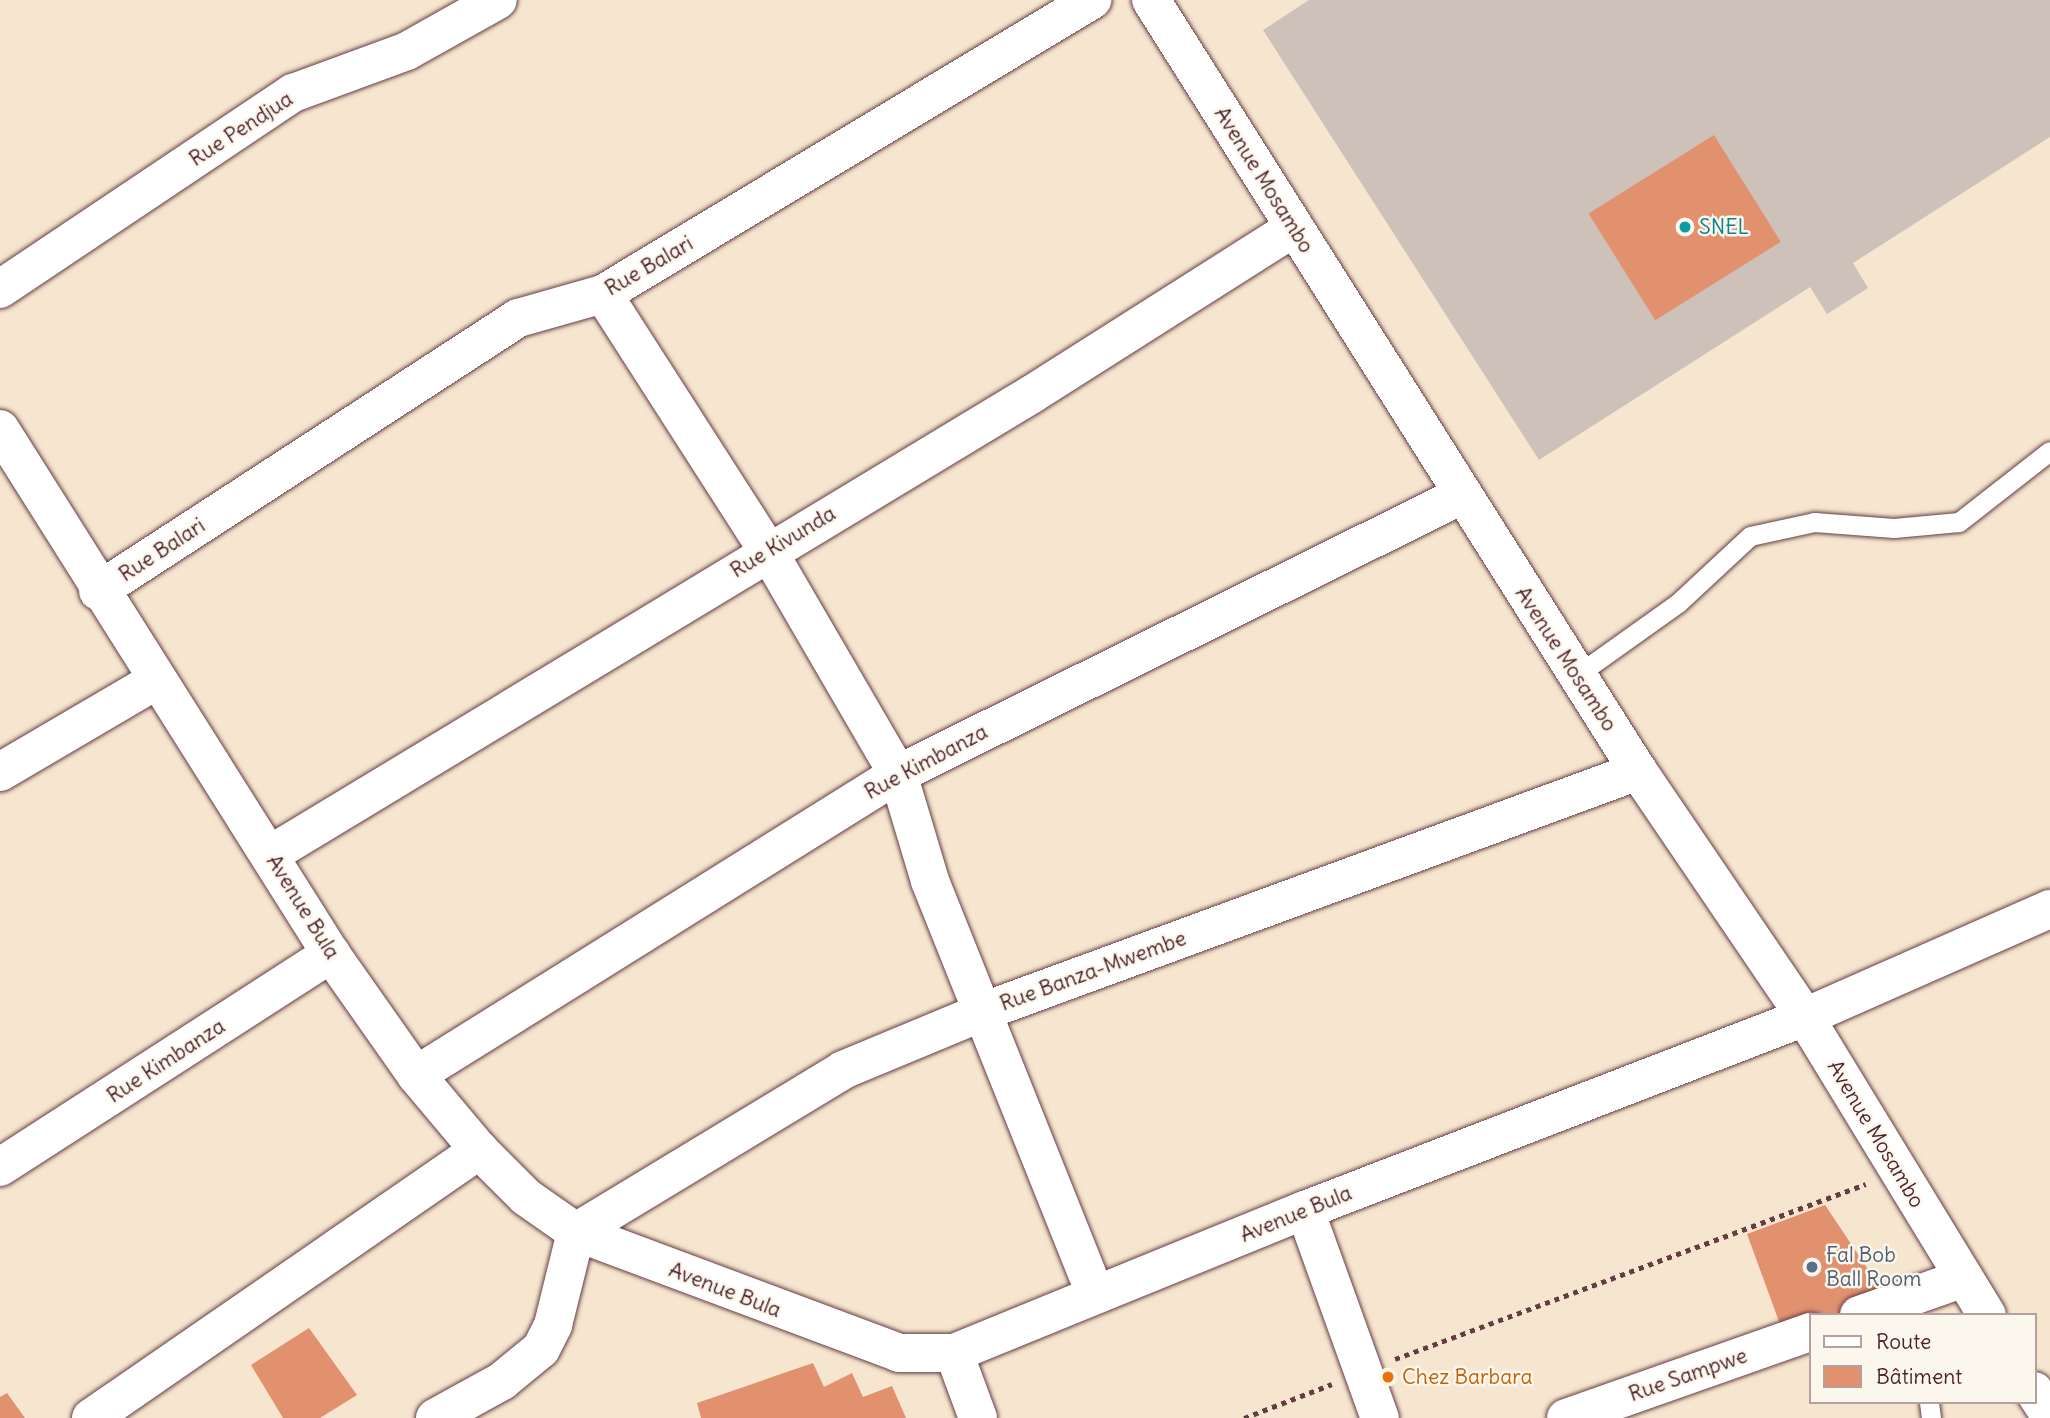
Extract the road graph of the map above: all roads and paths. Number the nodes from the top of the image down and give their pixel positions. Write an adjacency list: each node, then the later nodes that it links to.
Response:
1 (498, 0): 5 (street, Rue Pendjua)
2 (1092, 0): 6 (street, Rue Balari)
3 (1151, 0): 4 (street, Avenue Mosambo)
4 (1294, 228): 9 (street, Avenue Mosambo); 10 (street, Rue Kivunda)
5 (0, 289)
6 (603, 294): 10 (street); 11 (street, Rue Balari)
7 (0, 429): 11 (street, Avenue Bula)
8 (2050, 451): 12 (lane)
9 (1462, 495): 12 (street, Avenue Mosambo); 16 (street, Rue Kimbanza)
10 (768, 551): 16 (street); 17 (street, Rue Kivunda)
11 (98, 591): 13 (street, Avenue Bula)
12 (1577, 675): 14 (street, Avenue Mosambo)
13 (157, 680): 15 (street); 17 (street, Avenue Bula)
14 (1638, 771): 20 (street, Rue Banza-Mwembe); 21 (street, Avenue Mosambo)
15 (0, 772)
16 (898, 774): 20 (street); 22 (street, Rue Kimbanza)
17 (271, 854): 19 (street, Avenue Bula)
18 (2050, 909): 21 (street, Avenue Bula)
19 (331, 954): 22 (street, Avenue Bula); 24 (street, Rue Kimbanza)
20 (982, 1012): 27 (street, Rue Banza-Mwembe); 28 (street)
21 (1804, 1017): 25 (street, Avenue Mosambo); 26 (street, Avenue Bula)
22 (416, 1076): 23 (street, Avenue Bula)
23 (479, 1150): 27 (street, Avenue Bula); 36 (street)
24 (0, 1167)
25 (1899, 1172): 29 (street, Avenue Mosambo); 33 (path)
26 (1305, 1210): 28 (street, Avenue Bula); 33 (street)
27 (576, 1232): 32 (street, Avenue Bula); 37 (street)
28 (1096, 1294): 32 (street, Avenue Bula)
29 (1975, 1302): 30 (street)
30 (1877, 1313)
31 (1808, 1333): 41 (street, Rue Sampwe)
32 (954, 1353): 38 (street)
33 (1363, 1371): 39 (path); 40 (street)
34 (2036, 1394): 35 (street)
35 (2050, 1416)
36 (91, 1418)
37 (435, 1418)
38 (978, 1418)
39 (1244, 1418)
40 (1380, 1418)
41 (1566, 1418)

